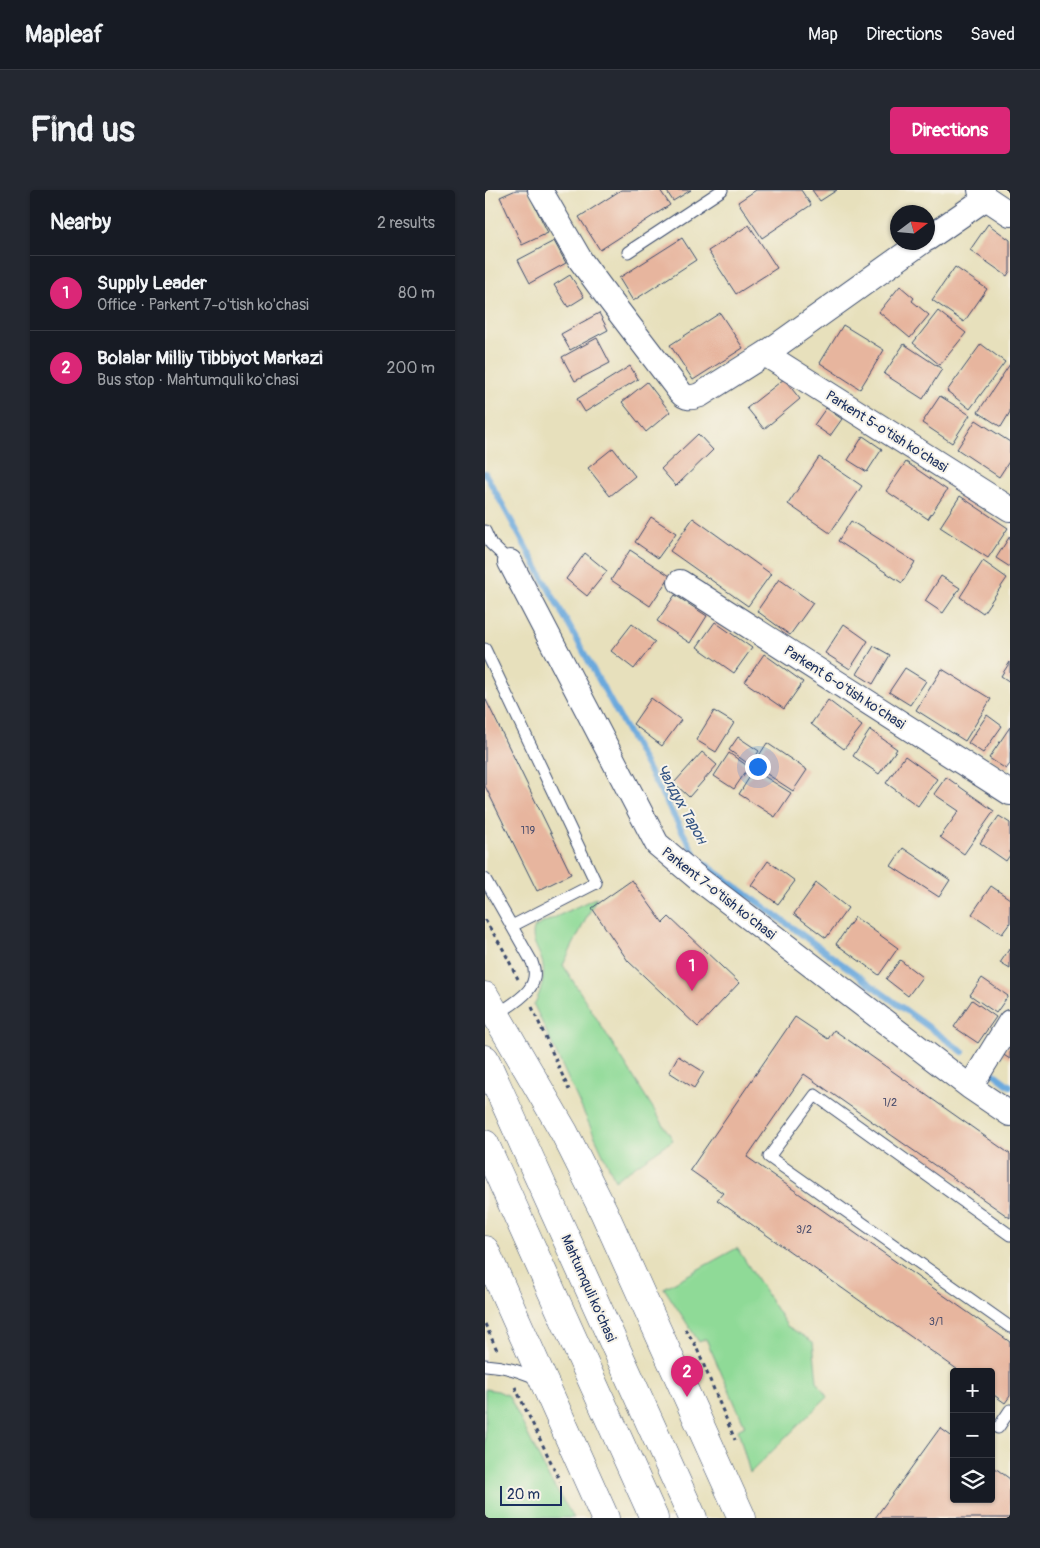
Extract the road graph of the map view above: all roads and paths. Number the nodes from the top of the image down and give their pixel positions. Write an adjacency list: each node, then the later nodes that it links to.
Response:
1 (540, 190): 8 (street)
2 (722, 190): 7 (lane)
3 (990, 194): 4 (street); 5 (street)
4 (1010, 214)
5 (935, 233)
6 (911, 250): 8 (street)
7 (628, 252)
8 (765, 354): 9 (street, Parkent 5-o'tish ko'chasi)
9 (1010, 509)
10 (485, 531): 11 (lane)
11 (510, 562): 20 (street, Parkent 7-o'tish ko'chasi)
12 (679, 582): 14 (street, Parkent 6-o'tish ko'chasi)
13 (485, 649): 16 (lane)
14 (1010, 793)
15 (485, 879): 16 (lane)
16 (512, 926): 17 (lane)
17 (491, 1006): 36 (highway)
18 (1010, 1022): 20 (street)
19 (485, 1059): 35 (highway, Mahtumquli ko'chasi)
20 (970, 1086): 21 (street, Parkent 7-o'tish ko'chasi)
21 (1010, 1114)
22 (485, 1144): 34 (highway)
23 (1010, 1235): 26 (lane)
24 (485, 1253): 29 (highway)
25 (485, 1324): 28 (path)
26 (1010, 1327)
27 (485, 1365): 28 (lane)
28 (505, 1367): 29 (lane); 32 (path)
29 (544, 1382): 33 (highway)
30 (1010, 1410): 31 (lane)
31 (998, 1428)
32 (565, 1489)
33 (605, 1518)
34 (654, 1518)
35 (693, 1518)
36 (742, 1518)

